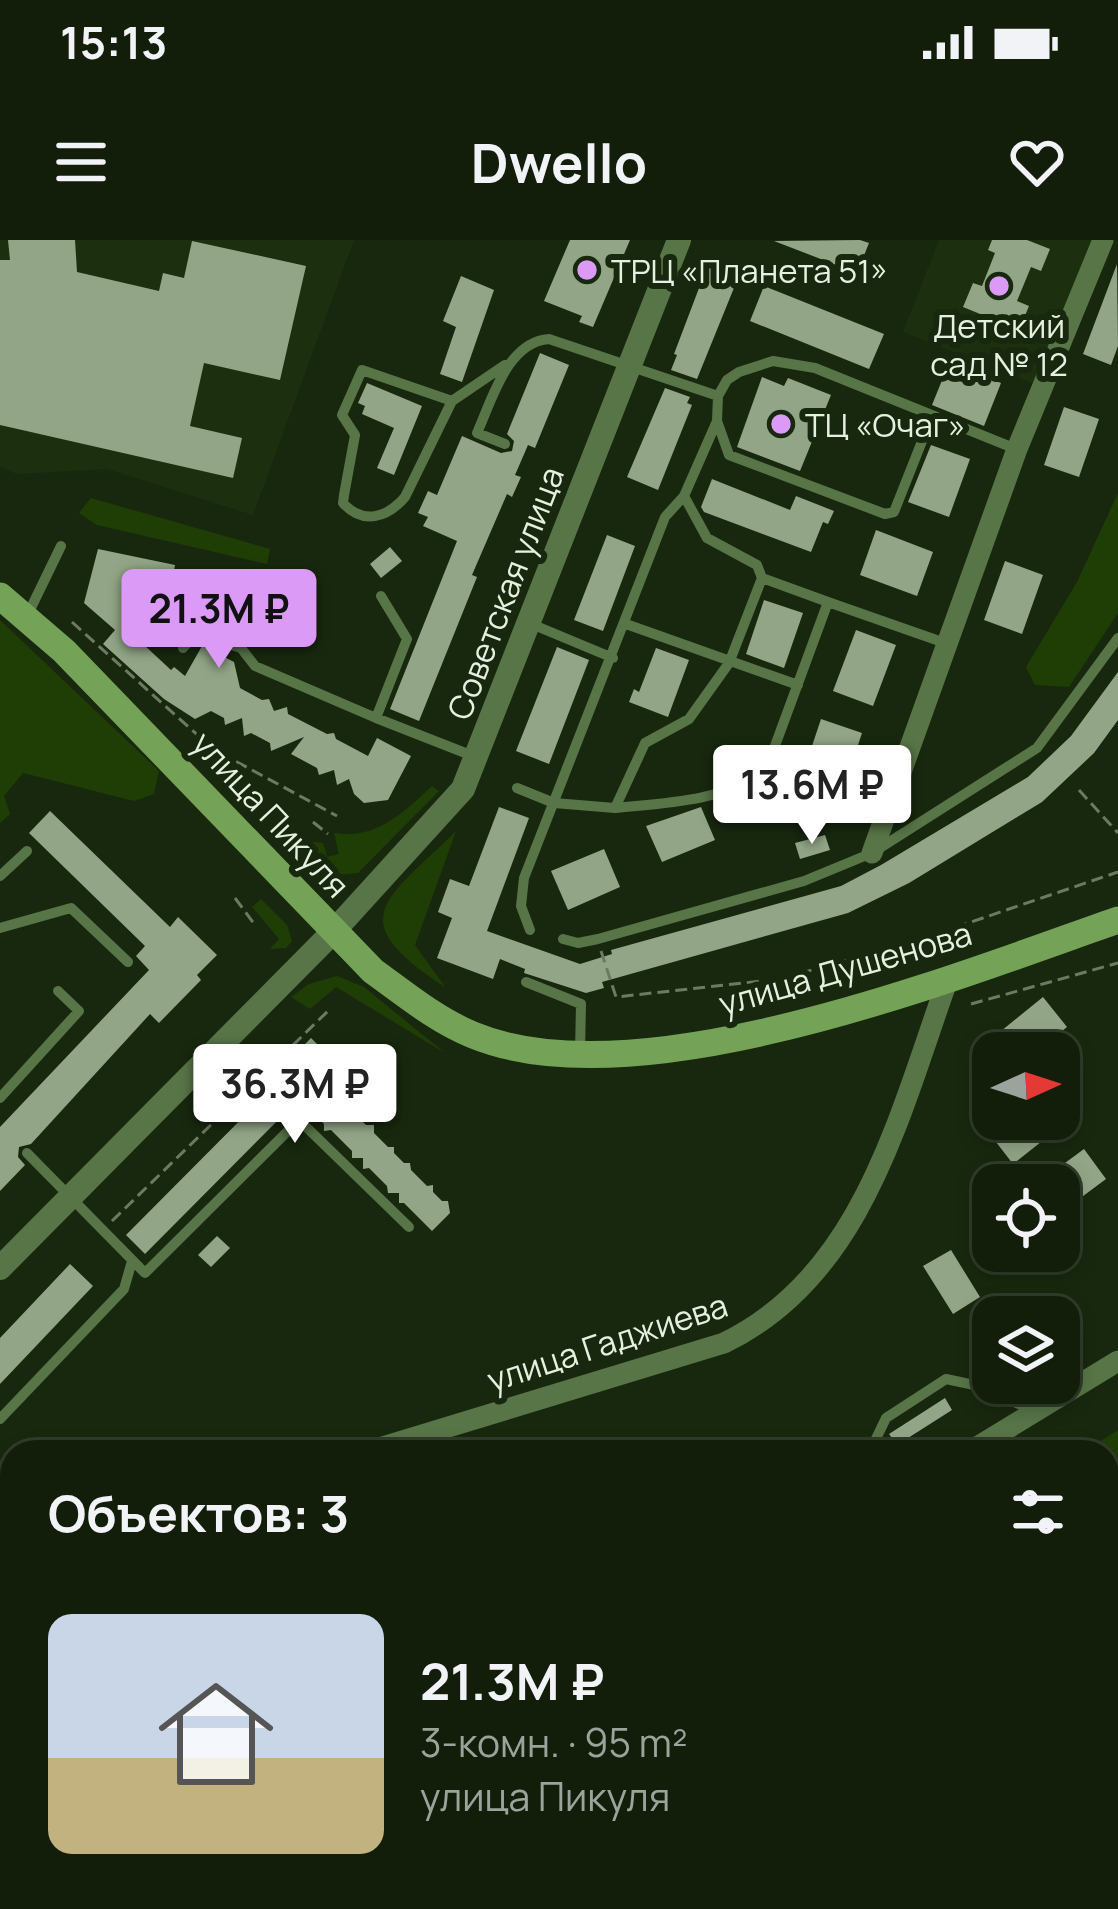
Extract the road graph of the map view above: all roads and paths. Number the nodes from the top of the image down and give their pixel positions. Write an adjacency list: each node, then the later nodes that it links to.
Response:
1 (679, 240): 4 (street, Советская улица)
2 (1103, 240): 10 (street)
3 (508, 364): 4 (lane); 6 (lane); 9 (lane)
4 (630, 364): 5 (lane); 20 (street, Советская улица)
5 (718, 396): 7 (lane); 8 (lane)
6 (452, 401): 6 (lane)
7 (932, 416): 8 (lane); 10 (lane)
8 (717, 421): 11 (lane)
9 (505, 444)
10 (1017, 449): 23 (street)
11 (684, 496): 13 (lane); 21 (lane)
12 (61, 546): 17 (lane)
13 (762, 578): 16 (lane); 27 (lane)
14 (0, 596): 17 (main road, улица Пикуля)
15 (381, 596): 29 (lane)
16 (828, 602): 23 (lane); 28 (lane)
17 (27, 617): 48 (main road, улица Пикуля)
18 (251, 621): 25 (lane)
19 (71, 622): 35 (path)
20 (529, 623): 26 (lane); 30 (street, Советская улица)
21 (626, 624): 26 (lane); 27 (lane)
22 (1118, 638): 40 (lane)
23 (945, 644): 40 (street)
24 (183, 648): 25 (lane)
25 (241, 649): 29 (lane)
26 (613, 658): 33 (lane)
27 (729, 662): 28 (lane); 34 (lane)
28 (798, 686): 34 (lane)
29 (376, 718): 30 (lane)
30 (476, 757): 48 (street, Советская улица)
31 (518, 788): 33 (lane)
32 (1079, 790): 37 (path)
33 (554, 803): 34 (lane); 47 (lane)
34 (615, 808)
35 (337, 816)
36 (313, 822): 38 (path)
37 (1118, 833)
38 (328, 834)
39 (27, 850): 42 (lane)
40 (872, 853): 50 (lane)
41 (1118, 872): 50 (path)
42 (0, 876)
43 (235, 898): 45 (path)
44 (1118, 920): 53 (main road, улица Душенова)
45 (255, 925)
46 (0, 928): 51 (lane)
47 (530, 930)
48 (333, 932): 58 (main road, улица Душенова); 61 (street, Советская улица)
49 (563, 939): 50 (lane)
50 (598, 939)
51 (128, 962)
52 (1118, 963): 56 (path)
53 (948, 979): 58 (main road, улица Душенова); 69 (street, улица Гаджиева)
54 (526, 982): 58 (lane)
55 (58, 991): 59 (lane)
56 (971, 1004)
57 (328, 1010): 63 (path)
58 (580, 1054)
59 (0, 1098)
60 (27, 1154): 61 (lane)
61 (70, 1198): 63 (lane); 65 (street, Советская улица)
62 (409, 1227): 64 (lane)
63 (102, 1230): 64 (lane)
64 (132, 1261): 68 (lane)
65 (0, 1268)
66 (1118, 1361): 67 (street)
67 (1035, 1412): 70 (lane); 71 (street)
68 (0, 1419)
69 (405, 1440)
70 (875, 1440)
71 (989, 1440)

